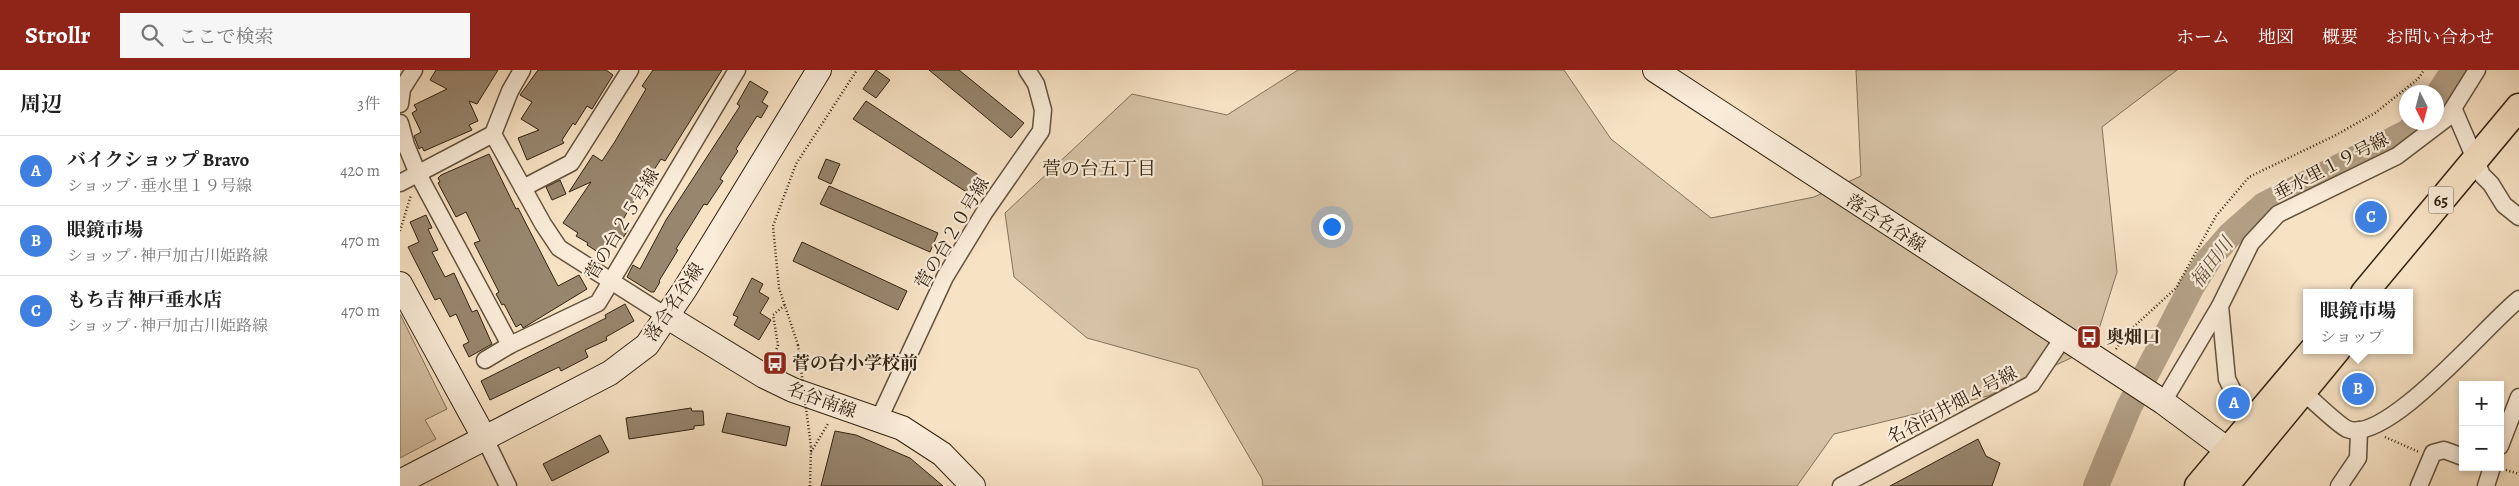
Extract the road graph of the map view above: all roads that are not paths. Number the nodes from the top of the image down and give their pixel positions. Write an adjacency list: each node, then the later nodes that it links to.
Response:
1 (414, 70): 9 (street)
2 (522, 70): 14 (street)
3 (630, 70): 18 (street)
4 (737, 70): 20 (street, 菅の台２５号線)
5 (818, 70): 26 (street, 落合名谷線)
6 (1027, 70): 35 (street, 菅の台２０号線)
7 (1655, 70): 27 (street, 落合名谷線)
8 (2477, 70): 11 (street, 垂水里１９号線)
9 (401, 94)
10 (2519, 107): 15 (main road, 65)
11 (2454, 110): 15 (street); 25 (street, 垂水里１９号線)
12 (400, 123): 16 (street)
13 (2519, 131): 15 (main road, 65)
14 (493, 134): 16 (street); 18 (street)
15 (2478, 167): 19 (street); 22 (main road, 65); 23 (main road, 65)
16 (418, 174): 17 (street); 28 (street)
17 (400, 184)
18 (523, 188): 20 (street)
19 (2519, 217)
20 (610, 283): 26 (street); 28 (street, 菅の台２５号線)
21 (400, 284): 39 (street)
22 (2368, 289)
23 (2387, 289)
24 (2519, 299): 37 (street)
25 (2220, 306): 34 (street, 垂水里１９号線); 36 (street)
26 (666, 316): 35 (street, 名谷南線); 39 (street, 落合名谷線)
27 (2063, 338): 34 (street, 落合名谷線); 46 (street, 名谷向井畑４号線)
28 (510, 345): 31 (street, 菅の台２５号線)
29 (2310, 354): 36 (main road)
30 (2334, 354): 32 (main road)
31 (485, 360)
32 (2303, 392): 37 (street); 40 (main road)
33 (2519, 398): 38 (street)
34 (2163, 402): 40 (street, 落合名谷線)
35 (879, 419): 45 (street, 名谷南線)
36 (2250, 424): 40 (main road)
37 (2363, 430): 49 (street)
38 (2504, 436)
39 (485, 439): 43 (street, 落合名谷線); 44 (street)
40 (2237, 456): 47 (main road); 48 (main road)
41 (2459, 456): 50 (street)
42 (2490, 471): 51 (street)
43 (400, 482)
44 (508, 486)
45 (973, 486)
46 (1841, 486)
47 (2198, 486)
48 (2225, 486)
49 (2339, 486)
50 (2419, 486)
51 (2486, 486)

